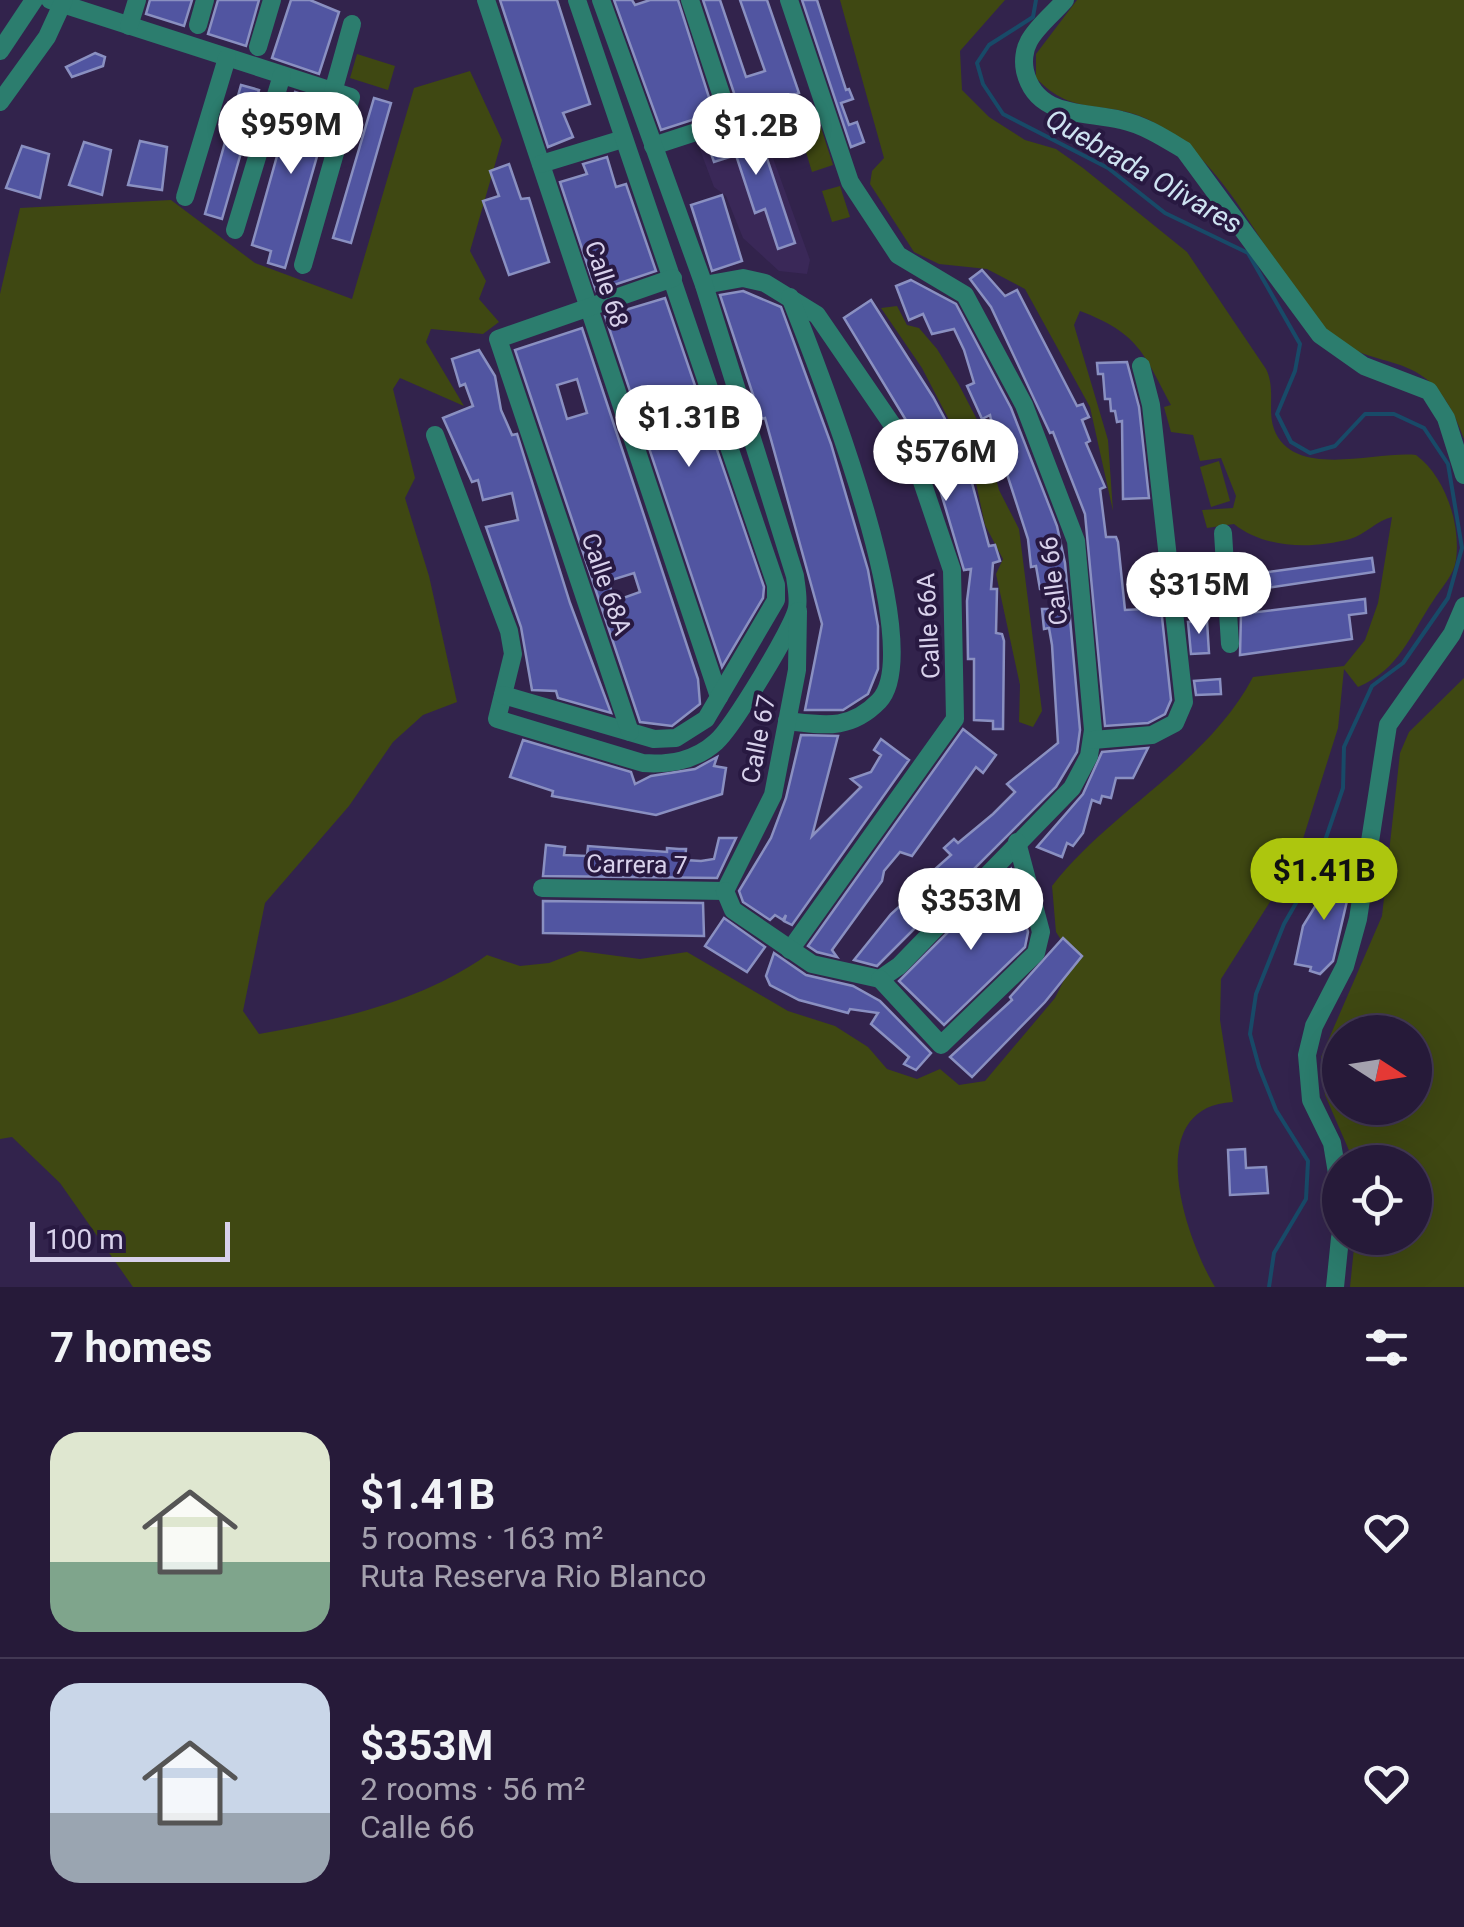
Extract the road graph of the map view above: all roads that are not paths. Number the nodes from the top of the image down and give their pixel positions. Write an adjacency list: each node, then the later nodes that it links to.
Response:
1 (34, 0): 16 (street)
2 (137, 0): 14 (street)
3 (205, 0): 12 (street)
4 (272, 0): 15 (street)
5 (486, 0): 25 (street, Calle 68)
6 (576, 0): 23 (street)
7 (601, 0): 24 (street, Calle 67)
8 (690, 0): 22 (street)
9 (789, 0): 47 (street, Calle 66)
10 (1065, 0): 35 (street)
11 (58, 2): 14 (street); 20 (street)
12 (198, 24)
13 (352, 24): 19 (street)
14 (128, 26): 17 (street)
15 (258, 47)
16 (0, 51)
17 (228, 58): 18 (street); 26 (street)
18 (282, 75): 19 (street); 27 (street)
19 (333, 92): 28 (street)
20 (0, 102)
21 (754, 113): 22 (street)
22 (730, 121): 24 (street)
23 (623, 139): 25 (street); 29 (street)
24 (653, 146): 30 (street, Calle 67)
25 (541, 164): 32 (street, Calle 68)
26 (184, 196)
27 (235, 230)
28 (303, 264)
29 (673, 278): 32 (street); 39 (street)
30 (704, 285): 31 (street, Calle 66A); 41 (street, Calle 67)
31 (790, 297): 45 (street, Calle 66A); 51 (street, Calle 66A)
32 (588, 308): 44 (street, Calle 68); 46 (street, Calle 68A)
33 (1140, 366): 38 (street)
34 (435, 435): 43 (street)
35 (1464, 474)
36 (1223, 534): 37 (street)
37 (1225, 564): 38 (street); 42 (street)
38 (1170, 568): 47 (street)
39 (776, 600): 41 (street); 44 (street)
40 (1464, 606): 53 (street)
41 (798, 609): 43 (street); 45 (street, Calle 67)
42 (1230, 644)
43 (504, 695): 46 (street)
44 (719, 698): 46 (street)
45 (787, 721): 50 (street, Calle 67)
46 (630, 732)
47 (1093, 740): 48 (street, Calle 66)
48 (1017, 842): 52 (street, Calle 66); 52 (street)
49 (542, 888): 50 (street, Carrera 7)
50 (725, 891): 51 (street)
51 (790, 950): 52 (street)
52 (880, 979)
53 (1332, 1145)
54 (1338, 1255): 55 (street)
55 (1335, 1287)

